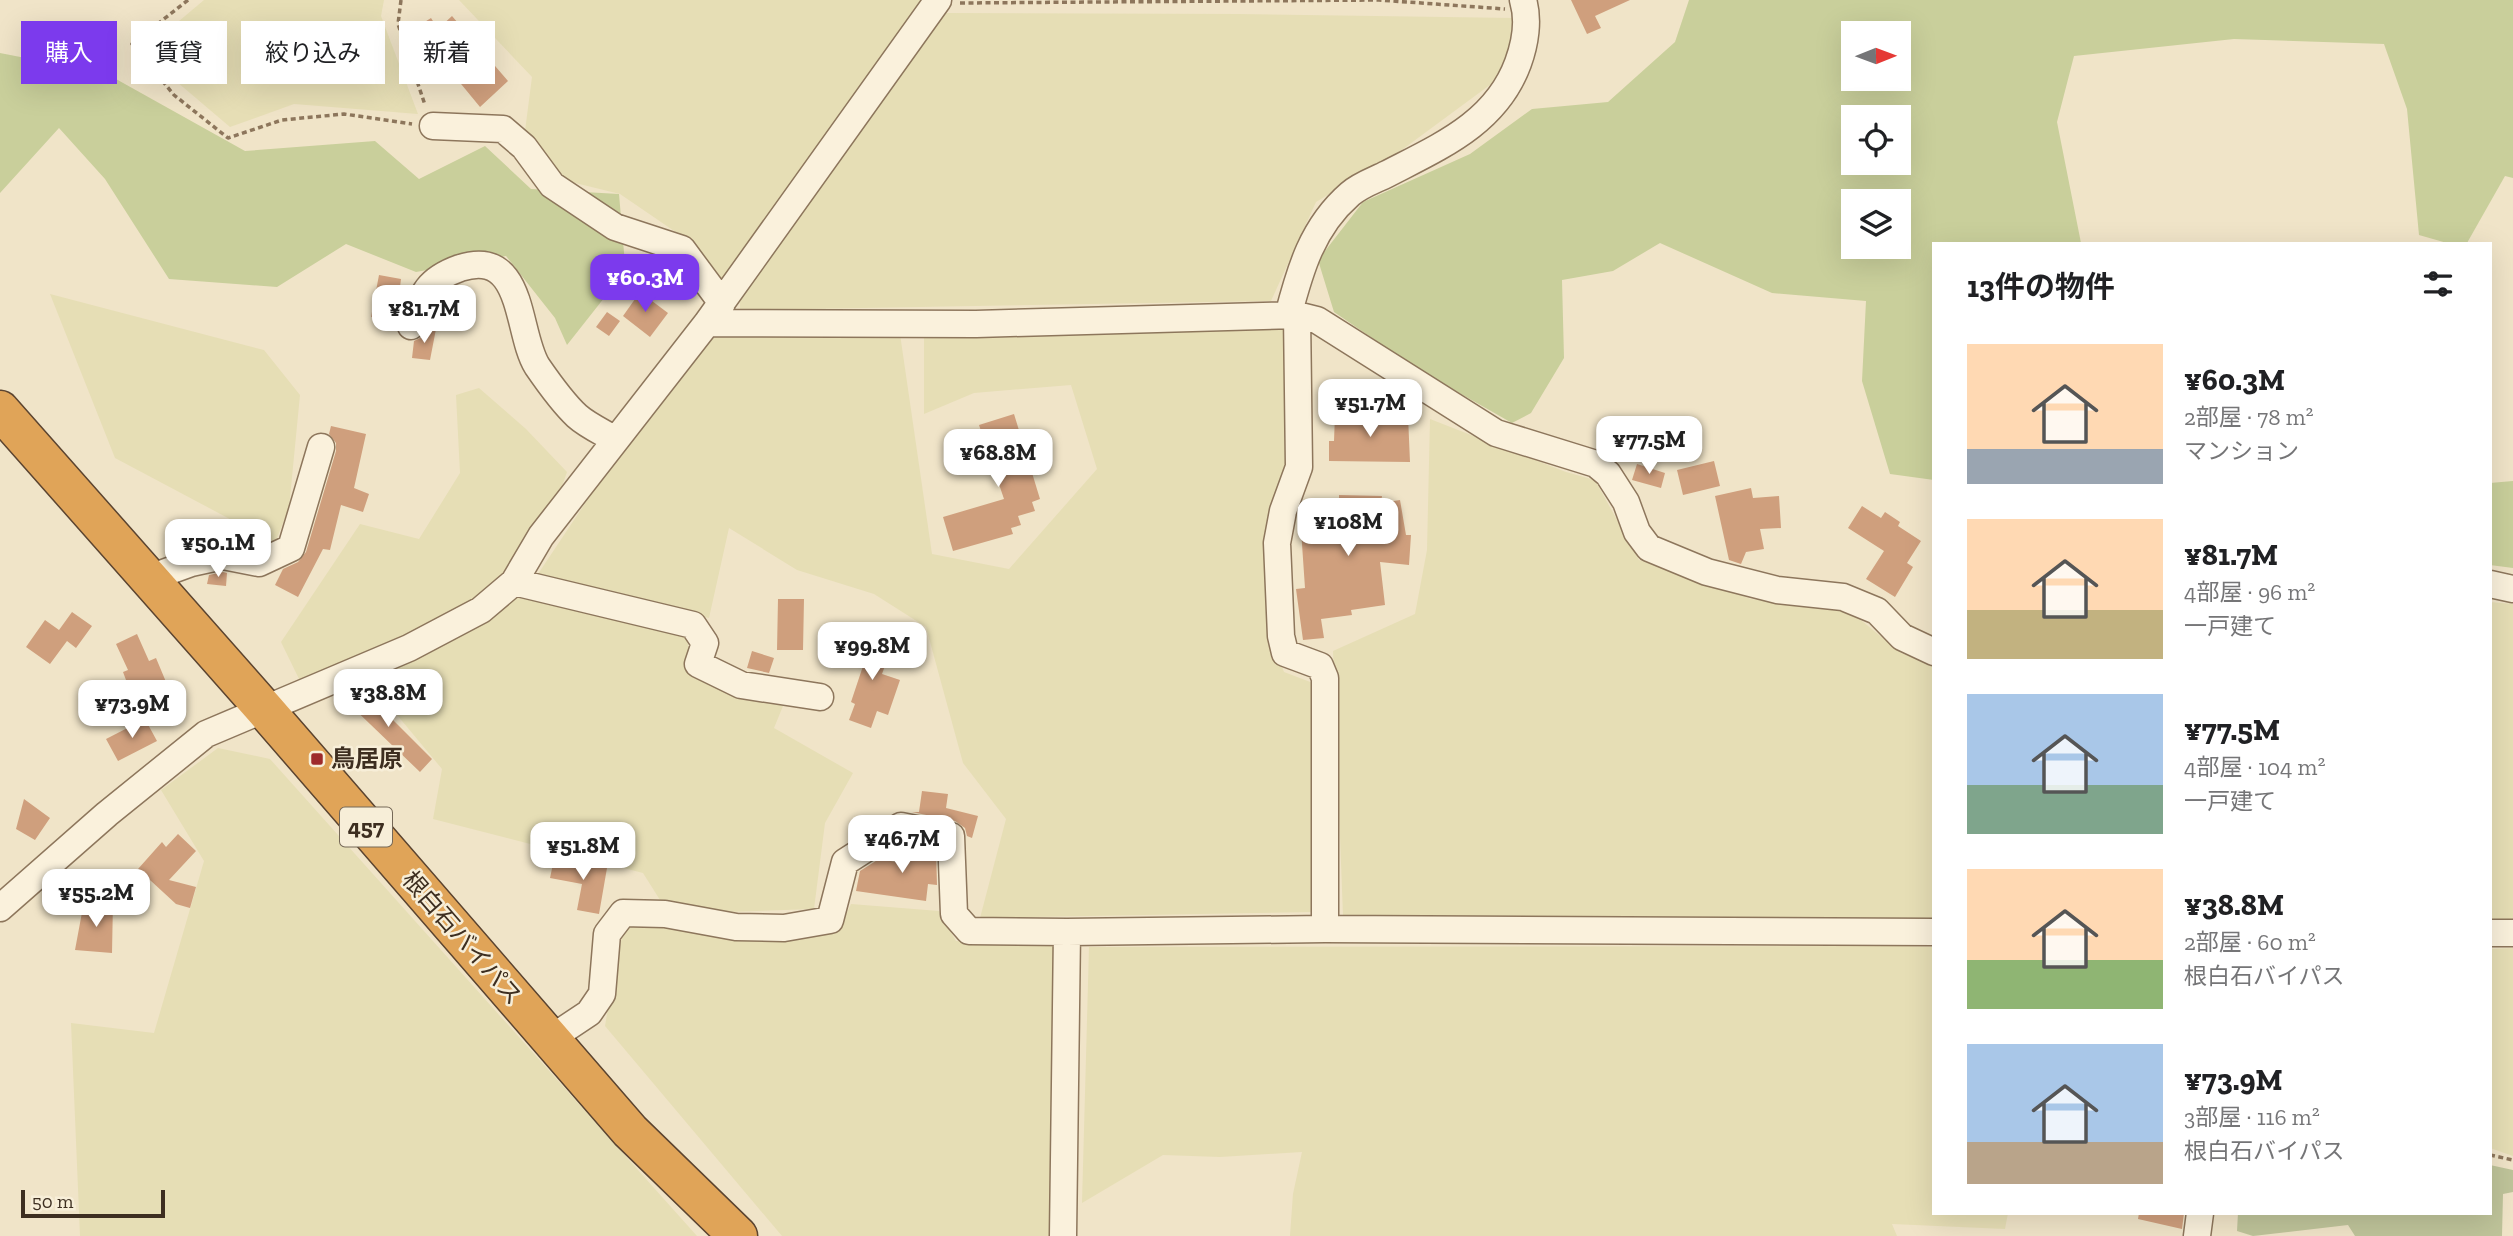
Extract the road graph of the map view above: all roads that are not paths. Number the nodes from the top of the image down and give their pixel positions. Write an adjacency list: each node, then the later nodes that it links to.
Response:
1 (937, 2): 4 (street)
2 (1524, 5): 5 (street)
3 (433, 126): 4 (street)
4 (715, 313): 5 (street); 8 (street)
5 (1293, 316): 14 (street); 18 (street)
6 (411, 326): 8 (street)
7 (0, 410): 10 (highway, 根白石バイパス / 457)
8 (614, 439): 11 (street)
9 (321, 447): 10 (street)
10 (147, 579): 16 (highway, 根白石バイパス / 457)
11 (514, 582): 15 (street); 16 (street)
12 (2492, 584): 13 (street)
13 (2513, 589)
14 (1932, 651)
15 (820, 697)
16 (265, 711): 17 (street); 23 (highway, 根白石バイパス / 457)
17 (0, 908)
18 (1325, 929): 19 (street); 20 (street)
19 (1067, 932): 23 (street); 26 (street)
20 (1932, 932)
21 (2492, 933): 22 (street)
22 (2513, 933)
23 (550, 1039): 25 (highway, 根白石バイパス / 457)
24 (2200, 1215): 27 (street)
25 (738, 1236)
26 (1063, 1236)
27 (2197, 1236)

